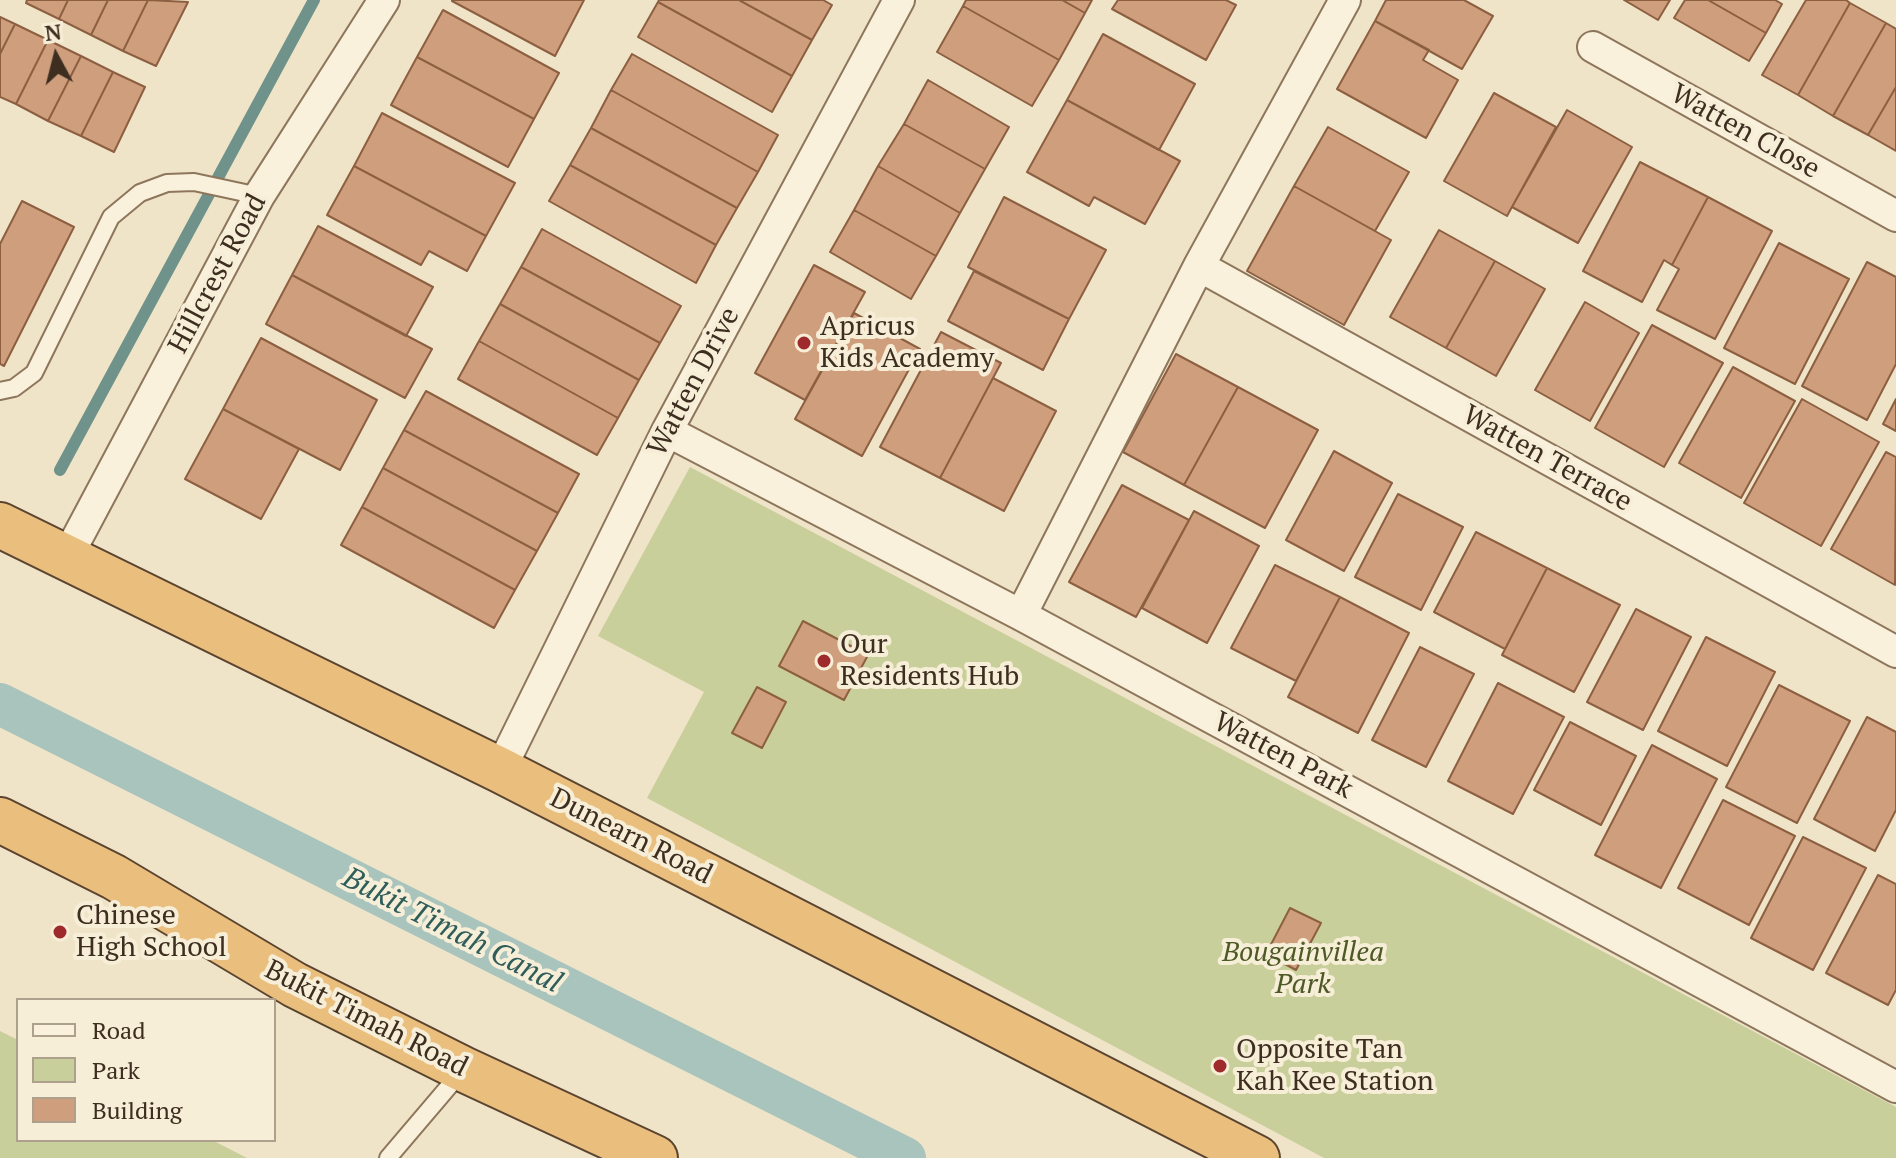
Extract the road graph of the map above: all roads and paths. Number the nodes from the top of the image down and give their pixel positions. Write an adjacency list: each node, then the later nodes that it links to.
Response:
1 (384, 0): 5 (street, Hillcrest Road)
2 (899, 0): 9 (street, Watten Drive)
3 (1345, 0): 7 (street)
4 (1593, 47): 6 (street, Watten Close)
5 (246, 193): 8 (lane); 11 (street, Hillcrest Road)
6 (1896, 216)
7 (1199, 266): 12 (street); 13 (street, Watten Terrace)
8 (0, 391)
9 (667, 431): 12 (street, Watten Park); 14 (street, Watten Drive)
10 (0, 525): 11 (highway, Dunearn Road)
11 (67, 557): 14 (highway, Dunearn Road)
12 (1021, 615): 17 (street, Watten Park)
13 (1896, 652)
14 (500, 770): 20 (highway, Dunearn Road)
15 (0, 820): 16 (highway, Bukit Timah Road)
16 (463, 1069): 18 (lane); 19 (highway, Bukit Timah Road)
17 (1896, 1087)
18 (388, 1158)
19 (655, 1158)
20 (1257, 1158)

